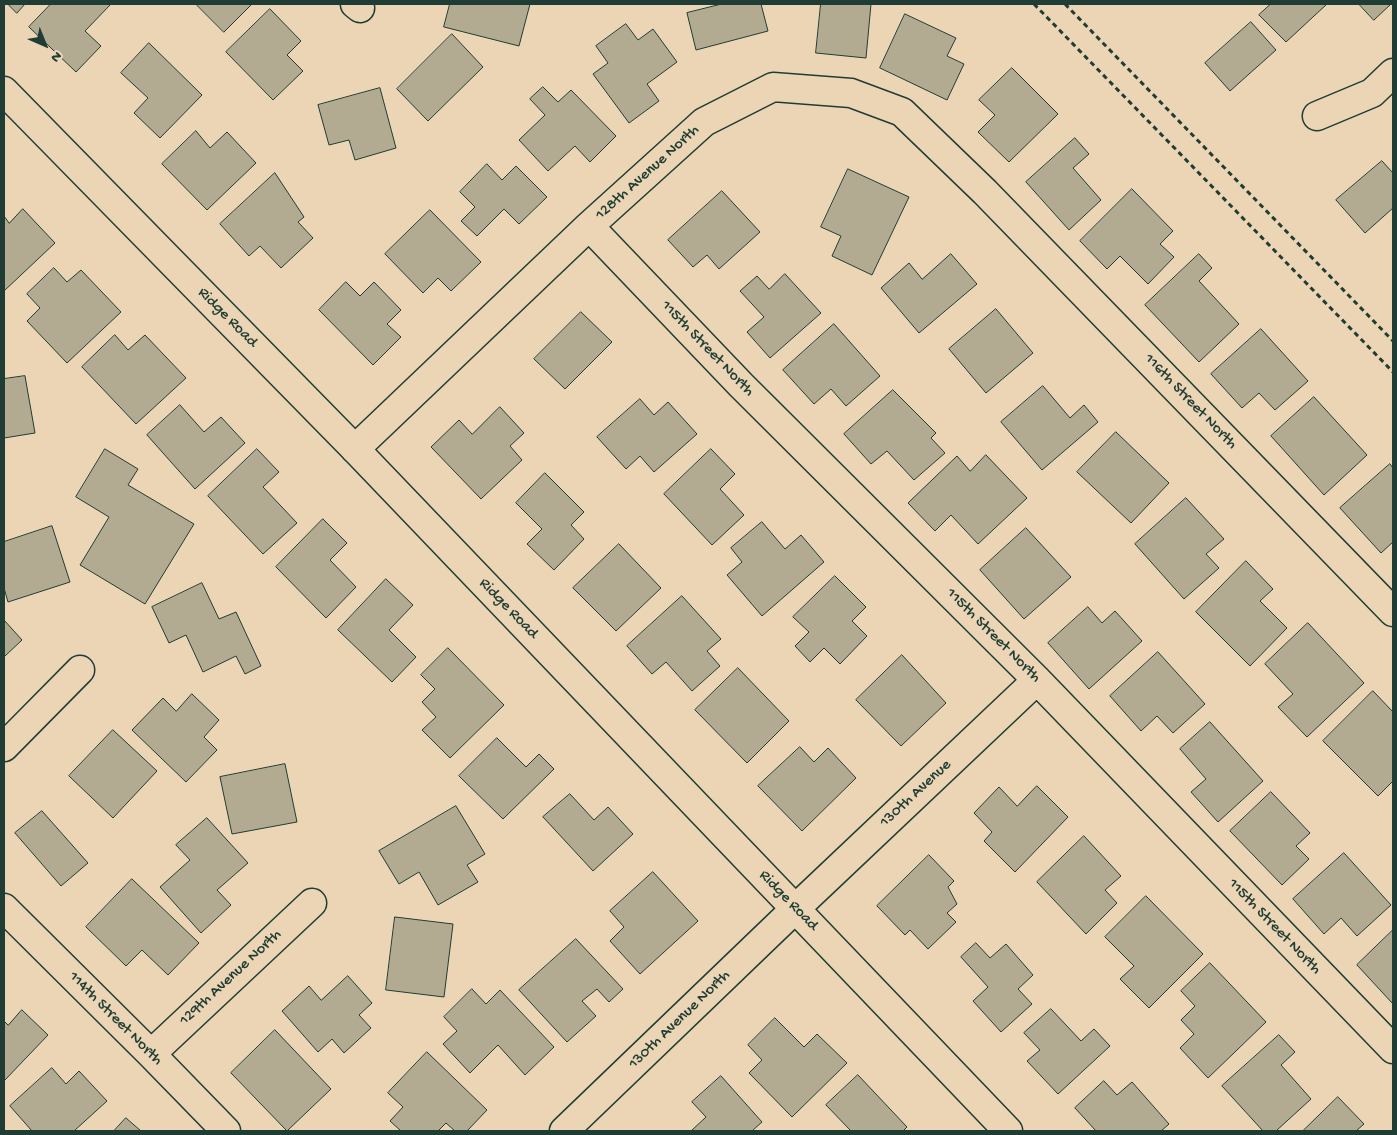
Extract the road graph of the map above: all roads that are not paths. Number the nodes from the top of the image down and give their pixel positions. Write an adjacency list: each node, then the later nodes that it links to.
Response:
1 (1393, 72): 3 (street)
2 (4, 91): 6 (street, Ridge Road)
3 (1317, 116)
4 (985, 192): 5 (street, 128th Avenue North); 7 (street, 116th Street North)
5 (589, 226): 6 (street, 128th Avenue North); 9 (street, 115th Street North)
6 (355, 448): 13 (street, Ridge Road)
7 (1393, 612)
8 (80, 670): 10 (street)
9 (1037, 680): 13 (street, 130th Avenue); 14 (street, 115th Street North)
10 (4, 747)
11 (312, 903): 15 (street, 129th Avenue North)
12 (4, 908): 15 (street, 114th Street North)
13 (795, 909): 17 (street, 130th Avenue North); 18 (street, Ridge Road)
14 (1393, 1049)
15 (151, 1054): 16 (street, 114th Street North)
16 (226, 1131)
17 (564, 1131)
18 (1008, 1131)

